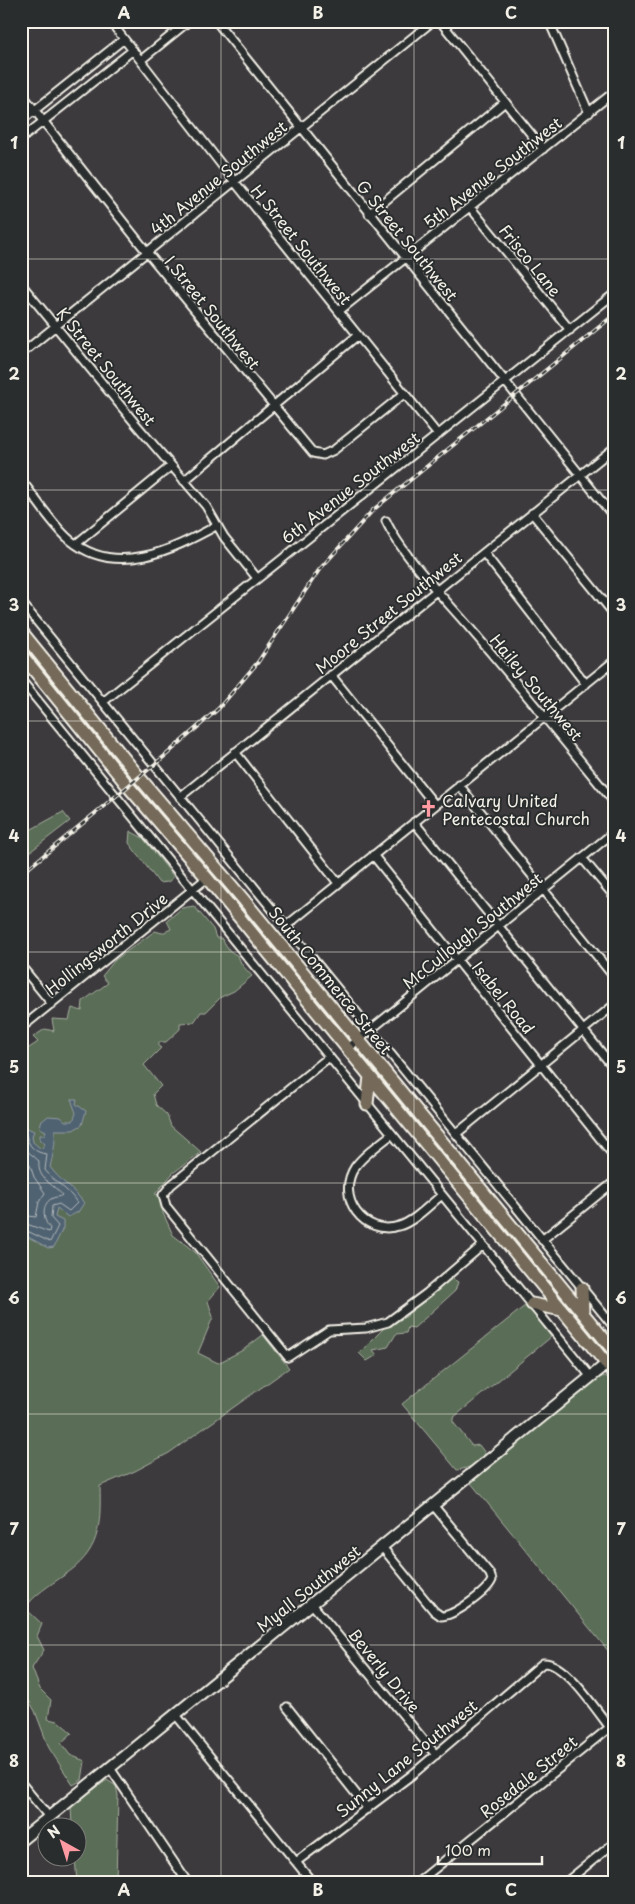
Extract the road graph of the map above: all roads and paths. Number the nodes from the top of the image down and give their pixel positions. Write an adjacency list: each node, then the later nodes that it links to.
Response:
1 (110, 21): 7 (street, H Street Southwest)
2 (189, 21): 9 (street)
3 (216, 21): 17 (street, G Street Southwest)
4 (433, 21): 17 (street, 4th Avenue Southwest)
5 (440, 21): 12 (street)
6 (549, 21): 14 (street)
7 (124, 39): 8 (street, H Street Southwest); 13 (street)
8 (133, 50): 9 (street, H Street Southwest); 16 (street)
9 (141, 60): 20 (street, H Street Southwest)
10 (614, 92): 14 (street, 5th Avenue Southwest)
11 (21, 93): 13 (street, I Street Southwest)
12 (505, 102): 19 (street); 22 (street)
13 (35, 110): 15 (street); 16 (street, I Street Southwest)
14 (589, 112): 19 (street, 5th Avenue Southwest)
15 (21, 121)
16 (44, 121): 18 (street); 23 (street, I Street Southwest)
17 (300, 128): 20 (street, 4th Avenue Southwest); 22 (street, G Street Southwest)
18 (21, 139)
19 (543, 149): 21 (street, 5th Avenue Southwest)
20 (234, 181): 23 (street, 4th Avenue Southwest); 27 (street, H Street Southwest)
21 (470, 207): 24 (street, 5th Avenue Southwest); 29 (street, Frisco Lane)
22 (369, 214): 24 (street, G Street Southwest)
23 (147, 252): 28 (street, 4th Avenue Southwest); 34 (street, I Street Southwest)
24 (405, 258): 27 (street, 5th Avenue Southwest); 32 (street, G Street Southwest)
25 (21, 284): 28 (street, K Street Southwest)
26 (614, 294): 29 (street, 6th Avenue Southwest)
27 (339, 311): 30 (street, H Street Southwest)
28 (56, 326): 31 (street, 4th Avenue Southwest); 37 (street, K Street Southwest)
29 (570, 330): 32 (street, 6th Avenue Southwest)
30 (358, 335): 33 (street, H Street Southwest); 34 (street)
31 (21, 354)
32 (505, 382): 35 (street, 6th Avenue Southwest); 38 (street, G Street Southwest)
33 (405, 393): 34 (street, I Street Southwest); 35 (street, H Street Southwest)
34 (273, 406): 40 (street)
35 (438, 434): 47 (street, 6th Avenue Southwest)
36 (614, 448): 38 (street, Moore Street Southwest)
37 (171, 466): 40 (street, K Street Southwest); 45 (street)
38 (580, 475): 41 (street, Moore Street Southwest); 42 (street, G Street Southwest)
39 (21, 480): 45 (street)
40 (184, 481): 44 (street)
41 (532, 513): 46 (street, Moore Street Southwest); 50 (street)
42 (614, 517)
43 (386, 521): 48 (street, Hailey Southwest)
44 (216, 526): 45 (street); 47 (street)
45 (76, 544)
46 (484, 552): 48 (street, Moore Street Southwest); 56 (street)
47 (257, 578): 57 (street, 6th Avenue Southwest)
48 (438, 590): 54 (street, Moore Street Southwest); 58 (street, Hailey Southwest)
49 (21, 602): 57 (street)
50 (614, 614)
51 (21, 630): 73 (main road, South Commerce Street)
52 (21, 654): 68 (main road, South Commerce Street)
53 (614, 661): 56 (street)
54 (331, 675): 59 (street, Moore Street Southwest); 63 (street)
55 (21, 680): 71 (street)
56 (586, 684): 58 (street)
57 (103, 702): 61 (street)
58 (545, 716): 60 (street); 62 (street, Hailey Southwest)
59 (236, 752): 61 (street, Moore Street Southwest); 69 (street)
60 (460, 785): 63 (street); 70 (street)
61 (180, 797): 74 (street)
62 (614, 802)
63 (435, 805): 64 (street)
64 (414, 822): 66 (street); 75 (street)
65 (614, 832): 67 (street, McCullough Southwest)
66 (373, 855): 69 (street); 76 (street, Isabel Road)
67 (582, 858): 70 (street, McCullough Southwest); 72 (street)
68 (207, 878): 71 (street, Hollingsworth Drive); 73 (main road); 85 (main road, South Commerce Street)
69 (338, 883): 74 (street)
70 (543, 889): 75 (street, McCullough Southwest); 78 (street)
71 (193, 890): 79 (street, Hollingsworth Drive); 86 (street)
72 (614, 896)
73 (243, 899): 84 (main road, South Commerce Street)
74 (286, 926): 82 (street)
75 (499, 926): 76 (street, McCullough Southwest); 83 (street)
76 (457, 960): 82 (street, McCullough Southwest); 87 (street, Isabel Road)
77 (21, 966): 79 (street)
78 (614, 977)
79 (52, 1004): 81 (street, Hollingsworth Drive)
80 (614, 1005): 83 (street)
81 (21, 1028)
82 (371, 1030): 84 (street, McCullough Southwest); 92 (street)
83 (583, 1030): 87 (street); 88 (street)
84 (359, 1040): 85 (street, McCullough Southwest); 101 (main road, South Commerce Street)
85 (347, 1049): 89 (main road, South Commerce Street)
86 (329, 1057): 90 (street); 97 (street)
87 (541, 1065): 92 (street); 93 (street, Isabel Road)
88 (614, 1068)
89 (370, 1076): 90 (main road); 100 (main road, South Commerce Street)
90 (368, 1104): 91 (street)
91 (392, 1134): 95 (street); 95 (street)
92 (456, 1134): 96 (street)
93 (614, 1156)
94 (614, 1182): 96 (street)
95 (442, 1195): 97 (street)
96 (542, 1240): 98 (street)
97 (483, 1245): 99 (street)
98 (582, 1288): 101 (main road); 102 (street)
99 (532, 1304): 100 (main road); 105 (street)
100 (562, 1310): 104 (main road, South Commerce Street)
101 (583, 1313): 103 (main road, South Commerce Street)
102 (614, 1327)
103 (614, 1351)
104 (611, 1365): 105 (street, Myall Southwest)
105 (591, 1377): 106 (street, Myall Southwest)
106 (433, 1505): 107 (street, Myall Southwest); 107 (street)
107 (382, 1547): 108 (street, Myall Southwest)
108 (312, 1604): 110 (street, Myall Southwest); 112 (street, Beverly Drive)
109 (287, 1707): 115 (street)
110 (176, 1715): 113 (street, Myall Southwest); 121 (street)
111 (612, 1731): 112 (street, Sunny Lane Southwest); 124 (street, Rosedale Street)
112 (436, 1755): 115 (street, Sunny Lane Southwest)
113 (110, 1768): 117 (street, Myall Southwest); 122 (street)
114 (21, 1783): 116 (street)
115 (368, 1809): 121 (street, Sunny Lane Southwest)
116 (48, 1816)
117 (50, 1816)
118 (38, 1826): 119 (street, Myall Southwest)
119 (21, 1840)
120 (614, 1843): 125 (street)
121 (296, 1862): 123 (street)
122 (188, 1883)
123 (314, 1883)
124 (416, 1883)
125 (565, 1883)

